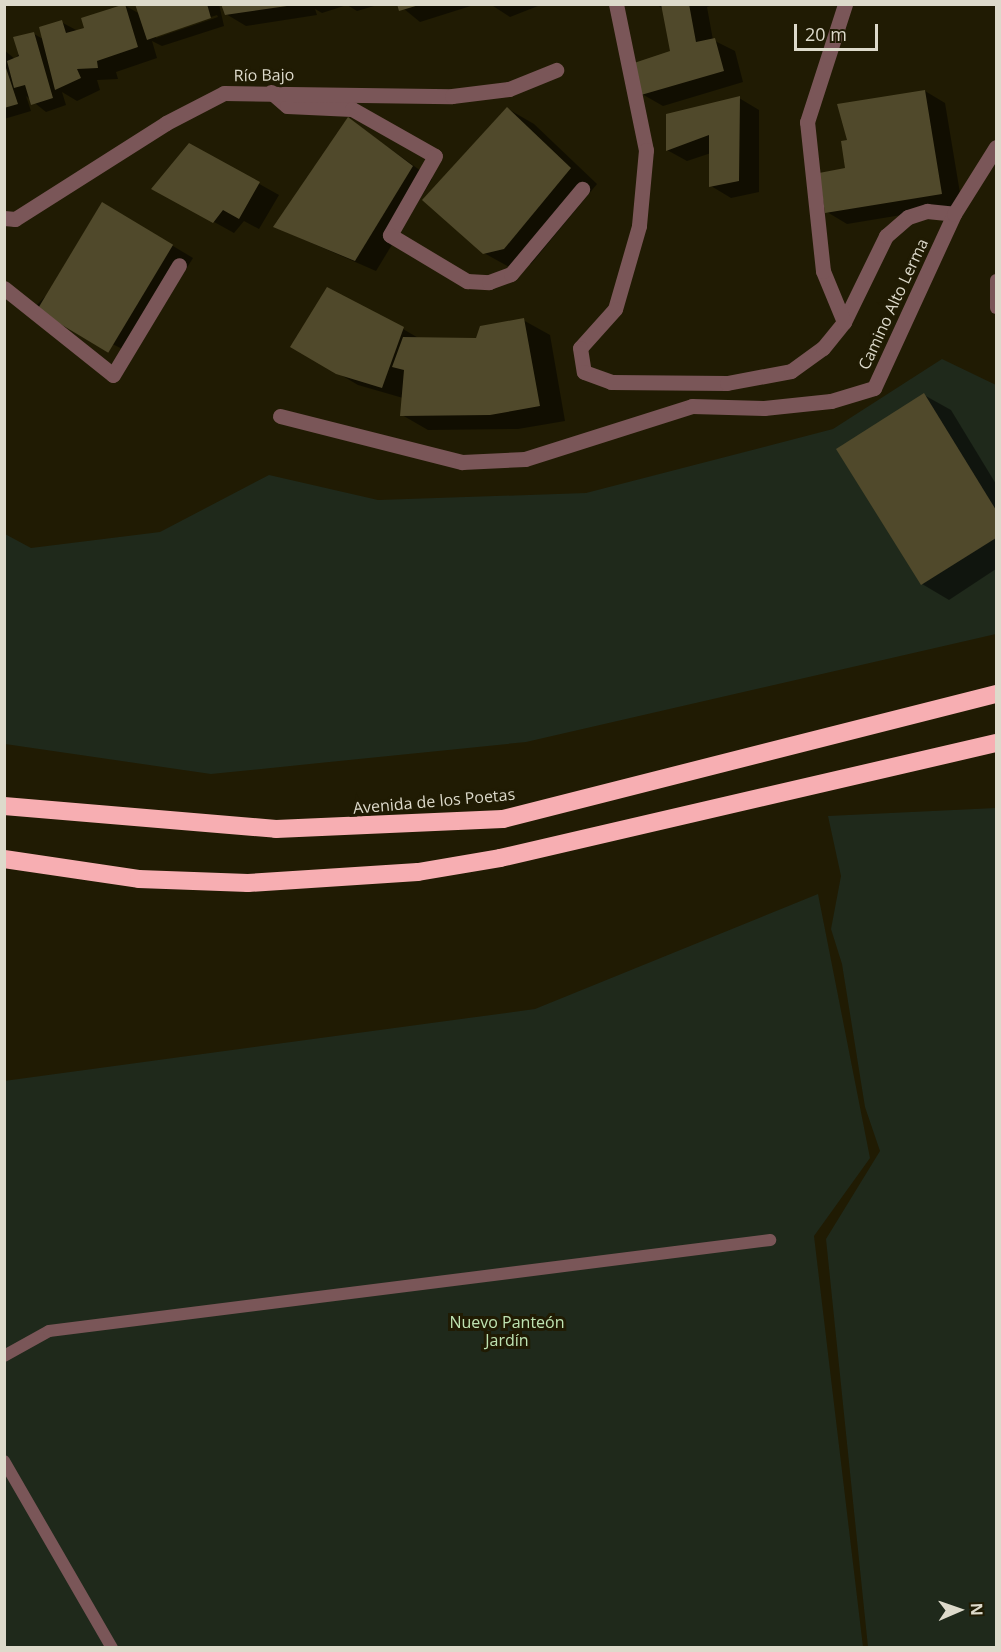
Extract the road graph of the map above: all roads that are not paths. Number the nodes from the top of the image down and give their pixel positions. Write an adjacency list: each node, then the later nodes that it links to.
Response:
1 (616, 4): 13 (street)
2 (845, 4): 13 (street)
3 (556, 70): 4 (street, Río Bajo)
4 (272, 92): 6 (street); 8 (street, Río Bajo)
5 (996, 147): 7 (street, Camino Alto Lerma)
6 (582, 189)
7 (954, 214): 13 (street); 14 (street, Camino Alto Lerma)
8 (4, 218)
9 (179, 265): 11 (street)
10 (996, 280): 12 (lane)
11 (4, 288)
12 (996, 308)
13 (844, 322)
14 (280, 416)
15 (996, 694): 17 (highway, Avenida de los Poetas)
16 (996, 743): 18 (highway)
17 (4, 806)
18 (4, 859)
19 (770, 1240): 20 (lane)
20 (4, 1356)
21 (4, 1461): 22 (lane)
22 (112, 1647)

